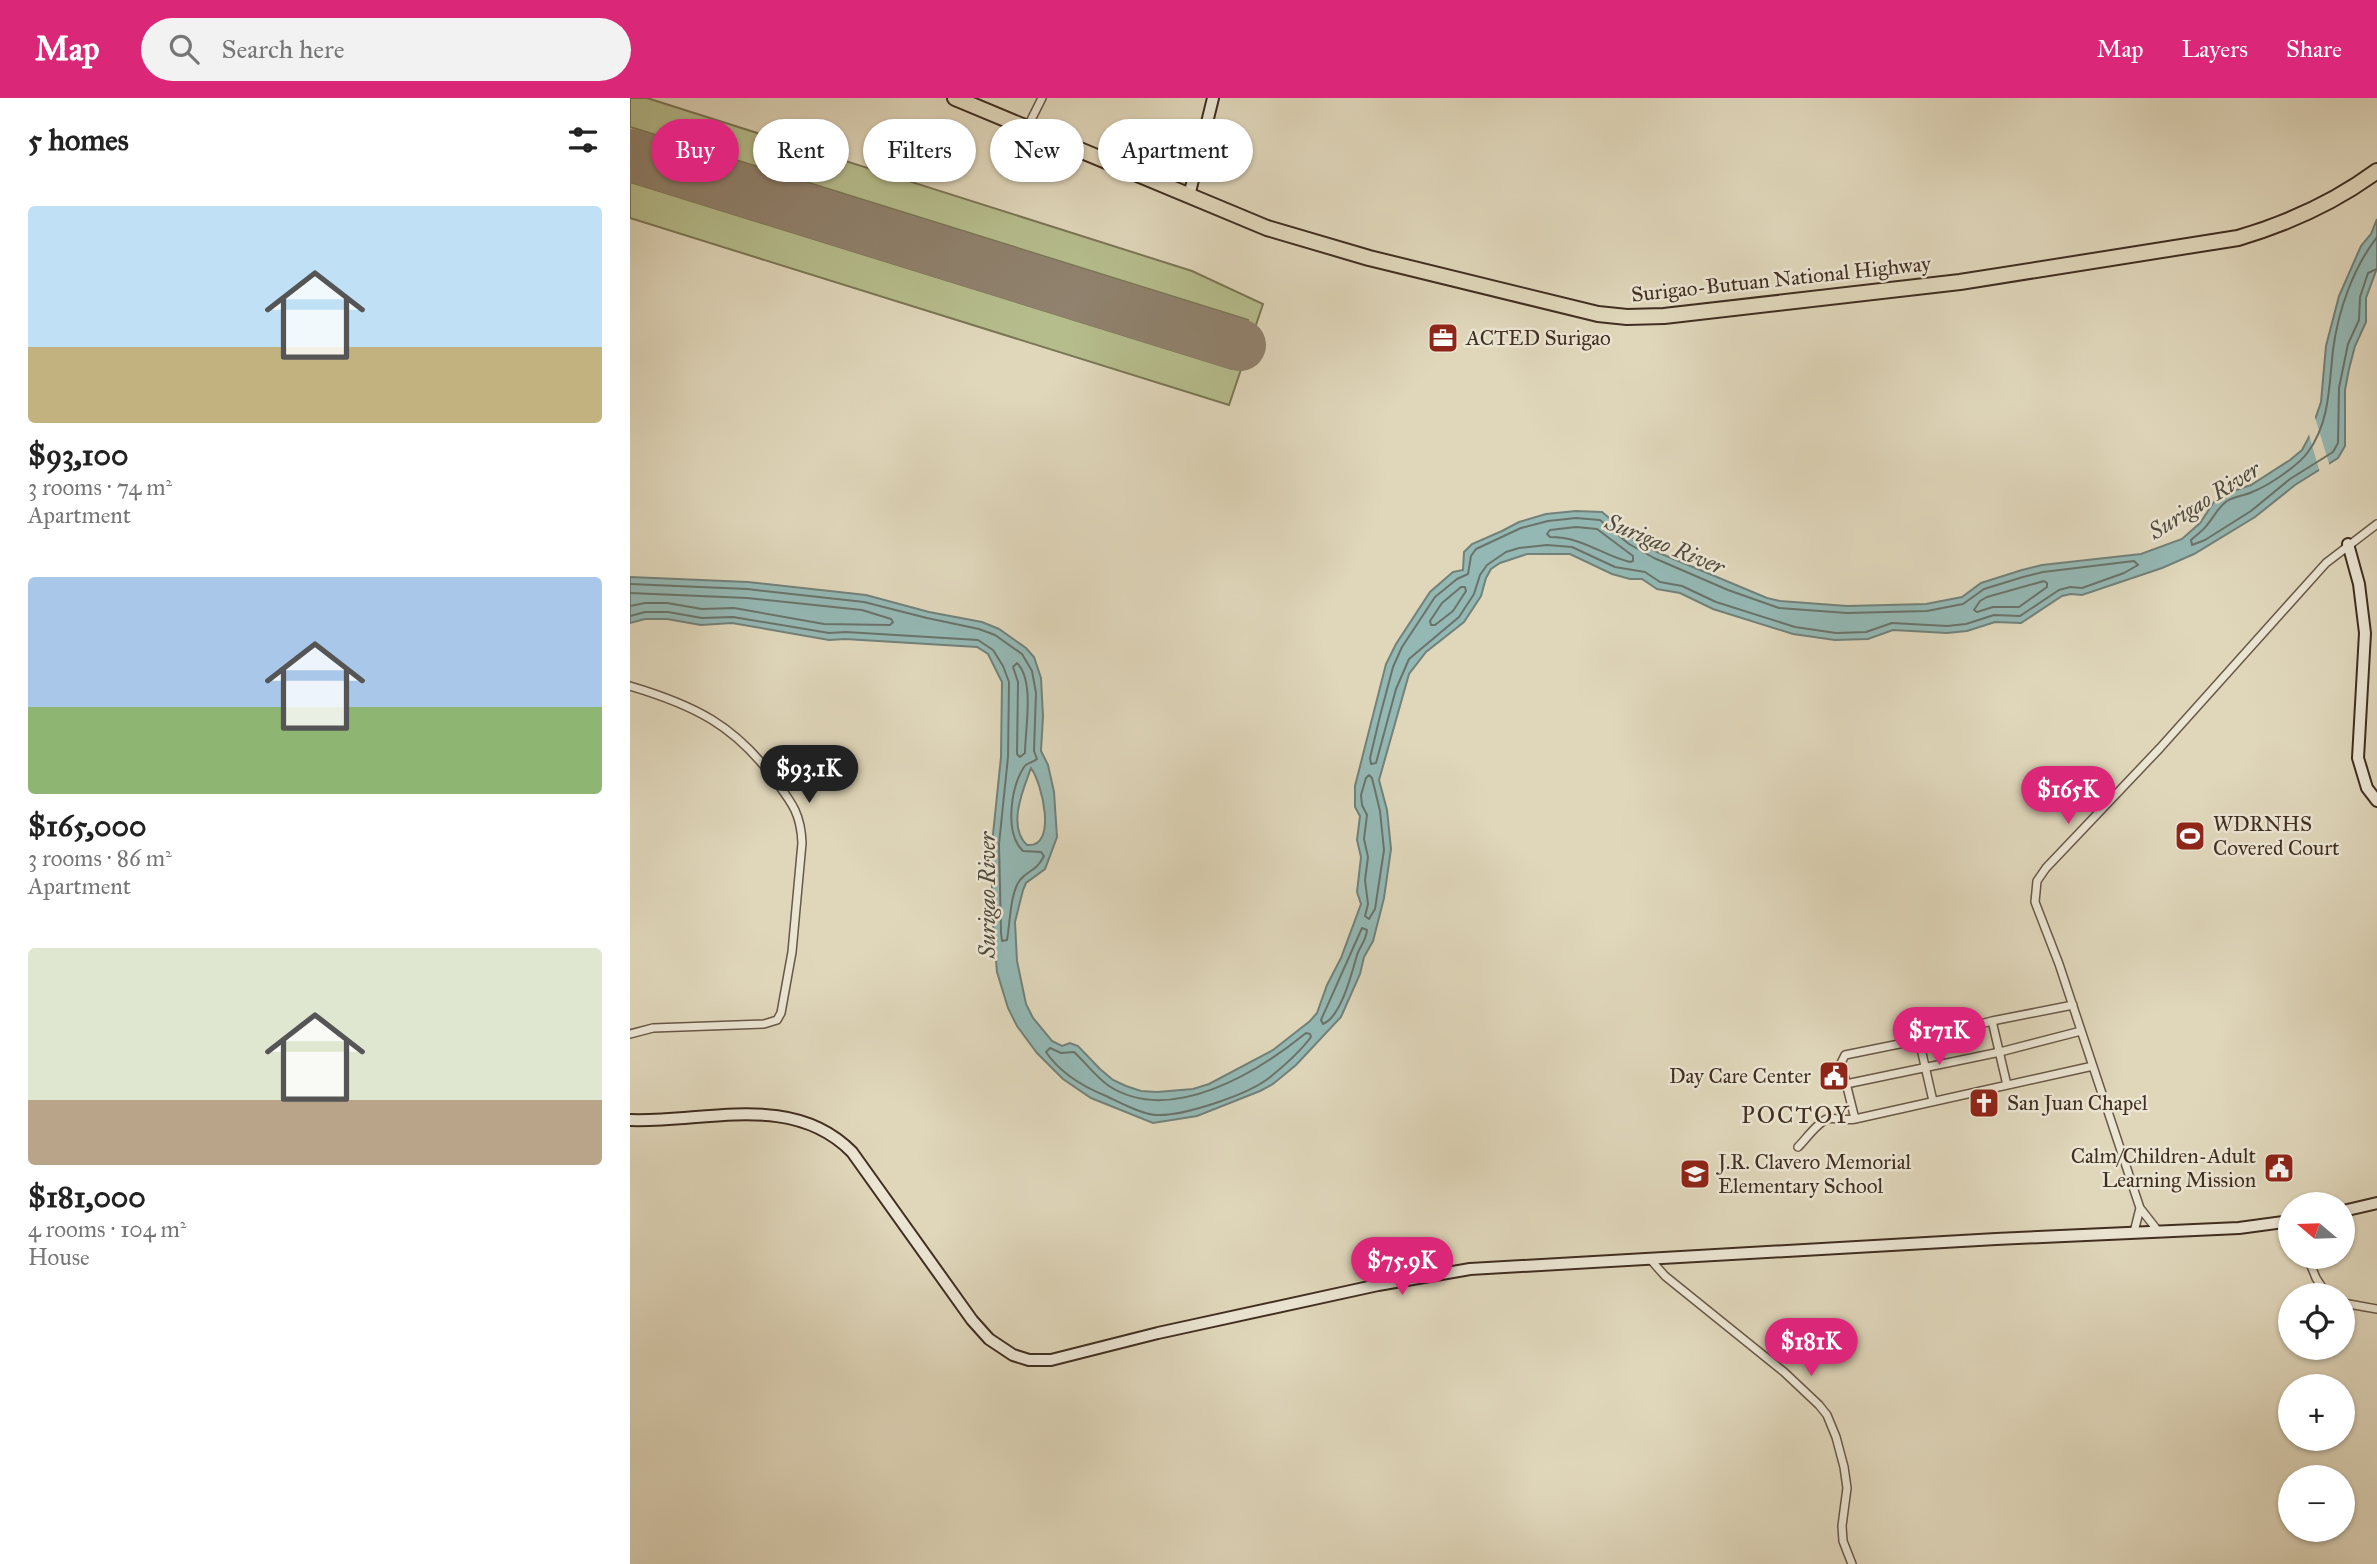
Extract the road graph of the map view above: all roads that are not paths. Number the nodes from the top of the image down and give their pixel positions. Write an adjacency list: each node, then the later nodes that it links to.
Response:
1 (955, 98): 4 (highway, Surigao-Butuan National Highway)
2 (1042, 98): 5 (street)
3 (1213, 98): 8 (street)
4 (1004, 119)
5 (1032, 119)
6 (1084, 153): 8 (highway, Surigao-Butuan National Highway)
7 (2377, 171): 8 (highway, Surigao-Butuan National Highway)
8 (1189, 196)
9 (2377, 524): 10 (street)
10 (2348, 544): 12 (street); 13 (street)
11 (630, 686): 16 (street)
12 (2377, 801)
13 (2073, 1005): 14 (street); 15 (street)
14 (1992, 1021): 17 (street); 18 (street)
15 (2081, 1031): 18 (street); 19 (street)
16 (630, 1034)
17 (1919, 1040): 20 (street); 21 (street)
18 (2000, 1052): 20 (street); 22 (street)
19 (2093, 1066): 22 (street); 28 (street)
20 (1924, 1067): 21 (street); 23 (street)
21 (1846, 1084): 24 (street)
22 (2007, 1085): 23 (street)
23 (1933, 1101): 24 (street)
24 (1855, 1119): 26 (street)
25 (630, 1120): 33 (street)
26 (1798, 1147)
27 (2377, 1203): 29 (street)
28 (2140, 1208): 31 (street); 32 (street)
29 (2356, 1208)
30 (2278, 1223): 31 (street)
31 (2158, 1231): 32 (street)
32 (2134, 1232): 33 (street)
33 (1650, 1259): 36 (street)
34 (2355, 1305): 35 (street)
35 (2377, 1309)
36 (1852, 1564)

